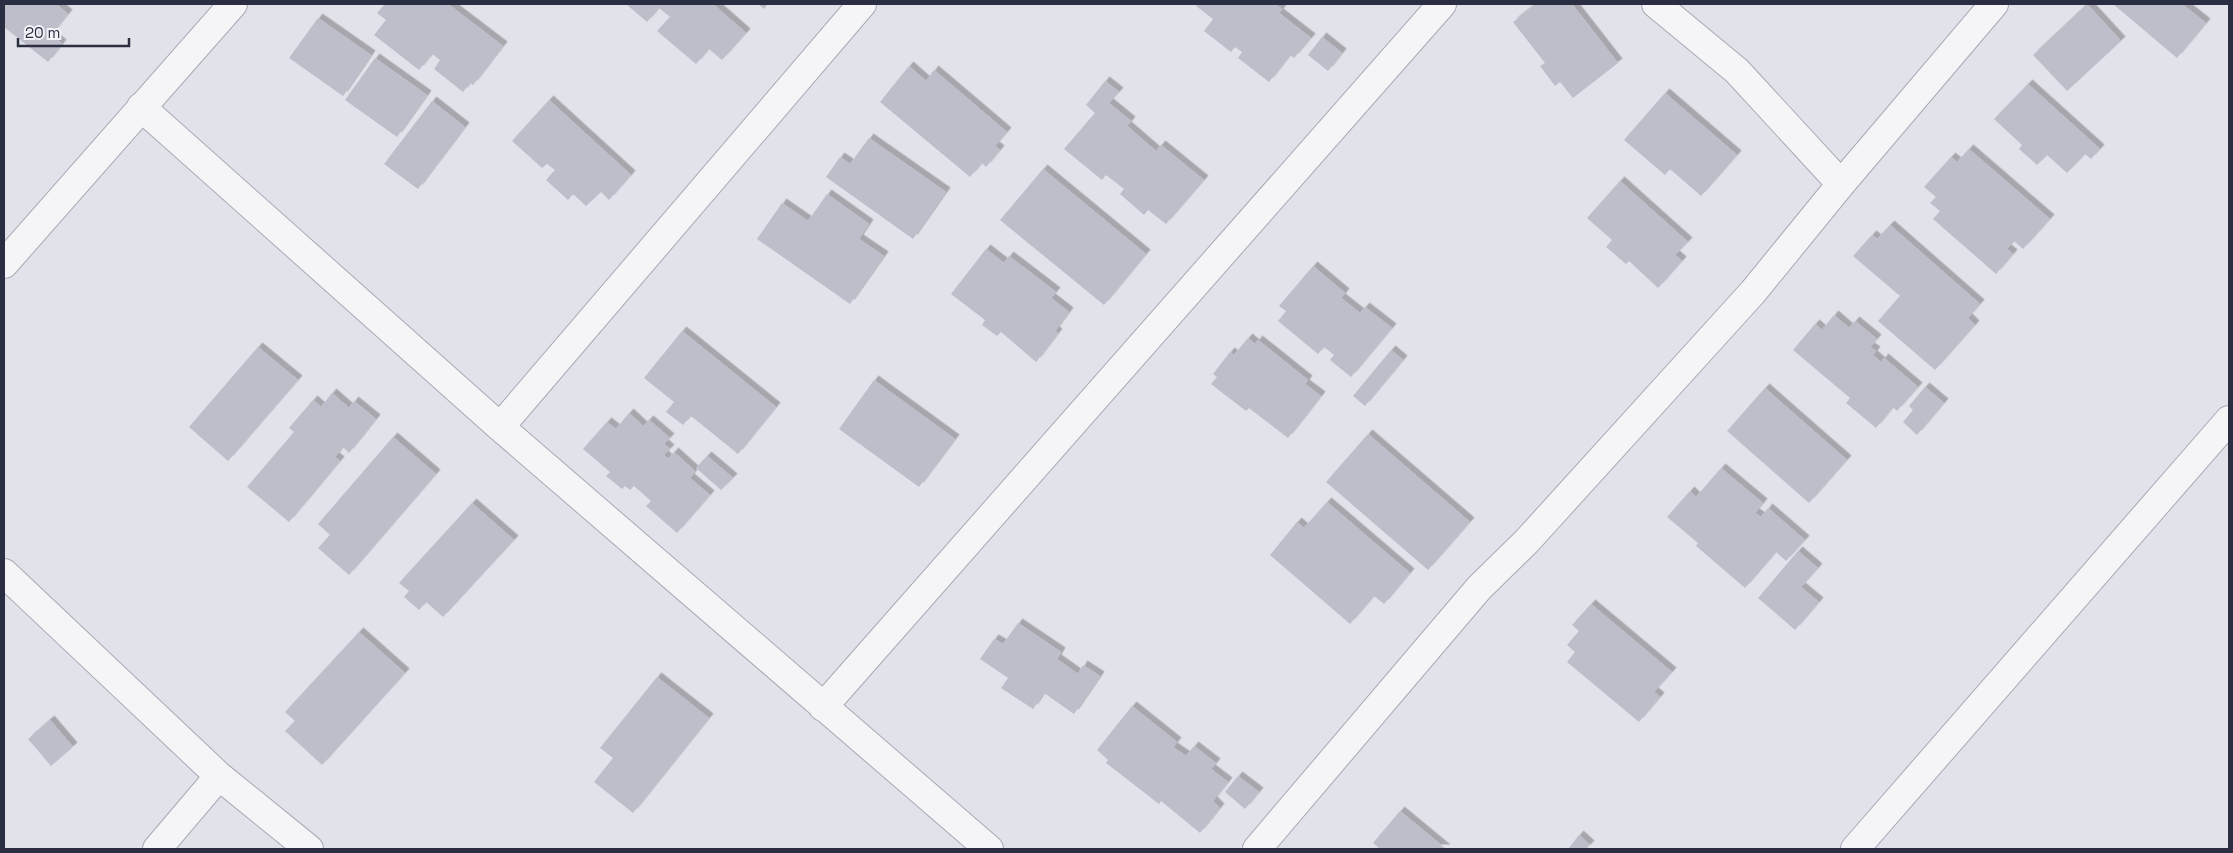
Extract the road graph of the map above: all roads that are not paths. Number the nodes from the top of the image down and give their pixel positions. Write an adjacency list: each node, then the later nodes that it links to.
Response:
1 (233, 4): 6 (street)
2 (862, 4): 9 (street)
3 (1442, 4): 12 (street)
4 (1656, 4): 7 (street)
5 (1994, 4): 7 (street)
6 (142, 107): 8 (street); 9 (street)
7 (1841, 184): 17 (street)
8 (4, 264)
9 (500, 427): 12 (street)
10 (2226, 430): 18 (street)
11 (4, 573): 13 (street)
12 (823, 707): 16 (street)
13 (219, 776): 14 (street); 15 (street)
14 (157, 849)
15 (310, 849)
16 (989, 849)
17 (1257, 849)
18 (1855, 849)

